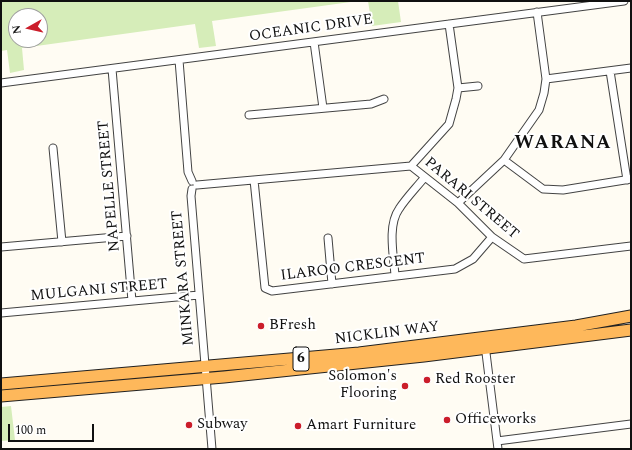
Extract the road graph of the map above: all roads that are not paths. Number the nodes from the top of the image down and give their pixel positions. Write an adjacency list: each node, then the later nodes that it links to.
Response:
1 (624, 1): 2 (street, OCEANIC DRIVE)
2 (537, 12): 3 (street, OCEANIC DRIVE); 9 (street)
3 (449, 24): 4 (street, OCEANIC DRIVE); 12 (street)
4 (314, 42): 5 (street, OCEANIC DRIVE); 14 (street)
5 (179, 60): 7 (street, OCEANIC DRIVE); 22 (street, MINKARA STREET)
6 (631, 68): 8 (street)
7 (112, 69): 10 (street, OCEANIC DRIVE); 24 (street, NAPELLE STREET)
8 (610, 71): 9 (street); 21 (street)
9 (546, 79): 17 (street)
10 (1, 83)
11 (478, 86): 12 (street)
12 (458, 88): 18 (street)
13 (384, 99): 14 (street)
14 (323, 108): 15 (street)
15 (250, 115)
16 (53, 148): 27 (street)
17 (504, 160): 21 (street); 23 (street)
18 (411, 166): 19 (street, PARARI STREET); 20 (street, PARARI STREET)
19 (424, 178): 23 (street, PARARI STREET); 30 (street)
20 (254, 180): 22 (street, PARARI STREET); 31 (street, ILAROO CRESCENT)
21 (629, 180)
22 (194, 185): 32 (street, MINKARA STREET)
23 (458, 203): 25 (street, PARARI STREET)
24 (127, 236): 27 (street); 33 (street, NAPELLE STREET)
25 (492, 236): 28 (street, PARARI STREET); 30 (street, ILAROO CRESCENT)
26 (328, 238): 31 (street)
27 (62, 242): 29 (street)
28 (631, 246)
29 (1, 247)
30 (395, 276): 31 (street, ILAROO CRESCENT)
31 (332, 284)
32 (199, 295): 33 (street, MULGANI STREET); 39 (street, MINKARA STREET)
33 (132, 301): 34 (street, MULGANI STREET)
34 (1, 313)
35 (631, 316): 37 (highway, NICKLIN WAY / 6)
36 (631, 330): 38 (highway, NICKLIN WAY / 6)
37 (484, 337): 38 (street); 39 (highway, NICKLIN WAY / 6)
38 (485, 349): 40 (highway, NICKLIN WAY / 6); 44 (street)
39 (205, 366): 40 (street, MINKARA STREET); 41 (highway, NICKLIN WAY / 6)
40 (206, 378): 42 (highway, NICKLIN WAY / 6); 45 (street, MINKARA STREET)
41 (1, 384)
42 (1, 396)
43 (631, 424): 44 (street)
44 (497, 441): 46 (street)
45 (212, 449)
46 (498, 449)

